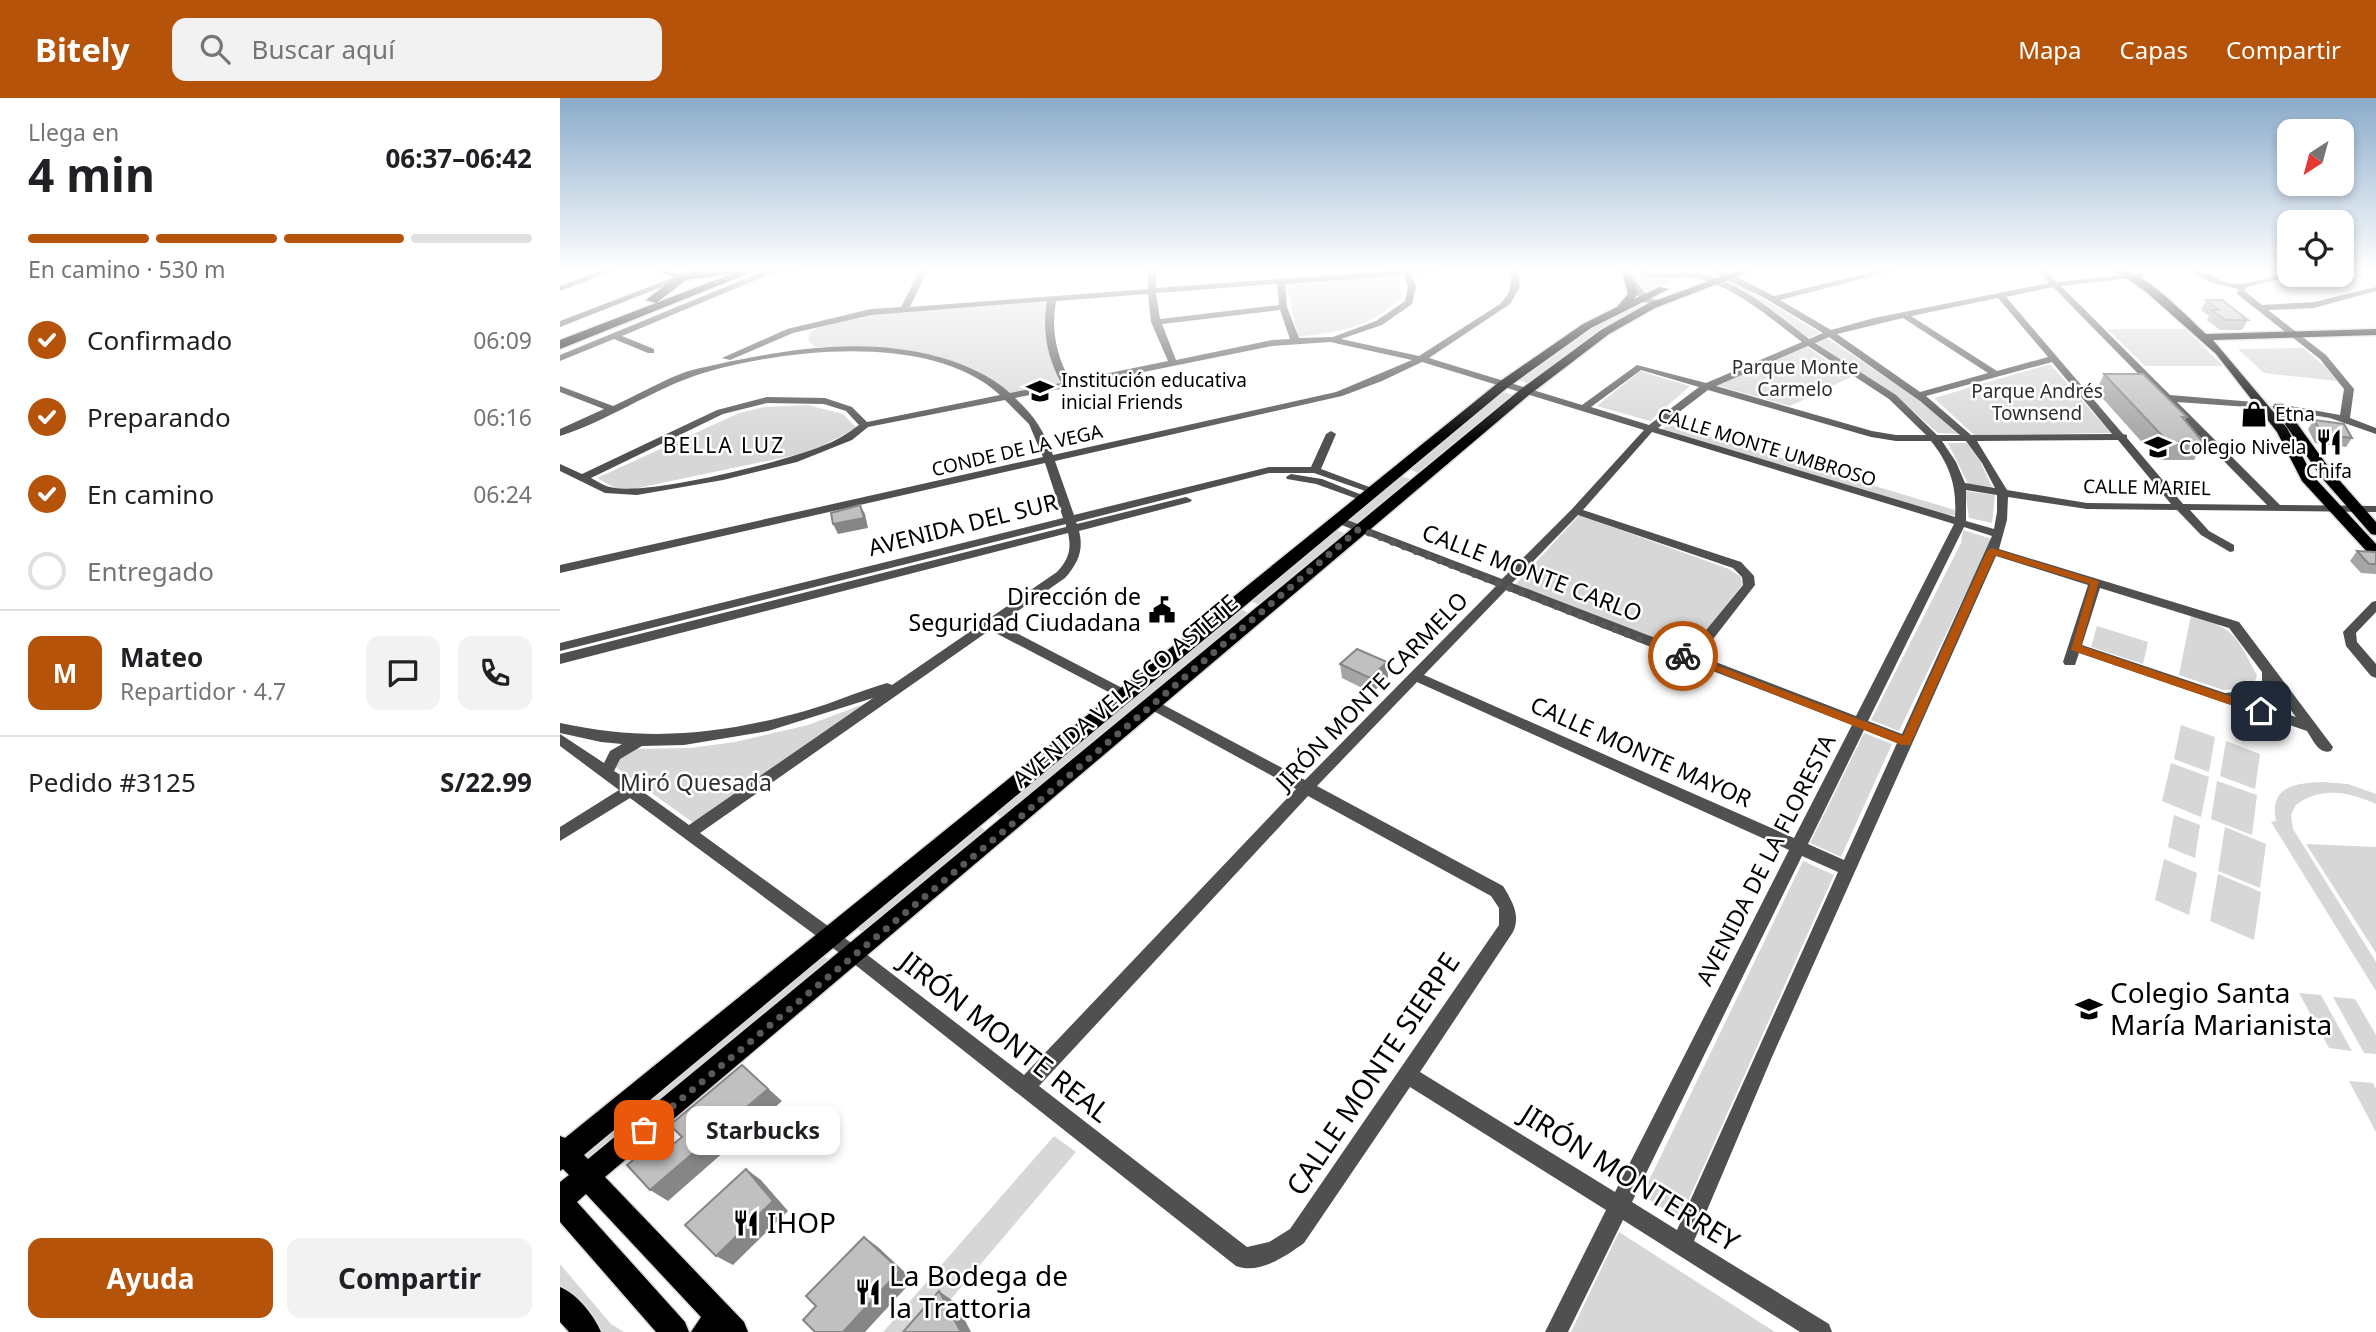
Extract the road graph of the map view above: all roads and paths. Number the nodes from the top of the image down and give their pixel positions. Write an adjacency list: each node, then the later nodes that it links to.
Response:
1 (589, 326): 26 (highway)
2 (613, 326): 35 (highway)
3 (619, 326): 35 (highway)
4 (640, 326): 25 (street)
5 (802, 326): 27 (street)
6 (810, 326): 27 (street)
7 (816, 326): 34 (street)
8 (1050, 326): 44 (street)
9 (1157, 326): 41 (street)
10 (1290, 326): 29 (street)
11 (1373, 326): 28 (street)
12 (1472, 326): 40 (street, CONDE DE LA VEGA)
13 (1588, 326): 45 (main road, AVENIDA VELASCO ASTETE)
14 (1614, 326): 48 (main road, AVENIDA VELASCO ASTETE)
15 (1784, 326): 33 (street)
16 (1815, 326): 24 (street)
17 (1862, 326): 24 (street, JIRÓN MONTE CARMELO)
18 (1921, 326): 42 (street)
19 (2027, 326): 39 (street)
20 (2097, 326): 51 (street)
21 (2195, 326): 31 (main road)
22 (2282, 326): 30 (street)
23 (2376, 332): 30 (main road)
24 (1828, 334): 33 (street, JIRÓN MONTE CARMELO); 49 (street)
25 (615, 336): 36 (street); 38 (street)
26 (560, 337)
27 (764, 338): 34 (street); 37 (street); 43 (street); 54 (street)
28 (1344, 338): 29 (street, CALLE MONTE UMBROSO); 40 (street, CALLE MONTE UMBROSO)
29 (1295, 340): 41 (street, CALLE MONTE UMBROSO)
30 (2302, 340): 31 (main road); 32 (main road); 56 (street)
31 (2214, 341): 52 (main road); 53 (main road)
32 (2376, 341)
33 (1808, 342): 46 (street, JIRÓN MONTE CARMELO); 64 (street)
34 (806, 345): 37 (street); 50 (street)
35 (560, 347)
36 (650, 351)
37 (786, 353): 43 (street)
38 (560, 358)
39 (2055, 358): 42 (street); 63 (street)
40 (1424, 360): 45 (street, CALLE MONTE UMBROSO); 66 (street, CONDE DE LA VEGA)
41 (1174, 364): 44 (street, CALLE MONTE UMBROSO)
42 (1996, 374): 49 (street)
43 (688, 375): 54 (street)
44 (1067, 385): 50 (street, CALLE MONTE UMBROSO)
45 (1503, 385): 48 (street, CALLE MONTE UMBROSO); 69 (main road, AVENIDA VELASCO ASTETE)
46 (1705, 387): 55 (street); 59 (street, JIRÓN MONTE CARMELO); 64 (street)
47 (560, 389): 54 (street)
48 (1525, 392): 55 (street, CALLE MONTE UMBROSO); 70 (main road, AVENIDA VELASCO ASTETE)
49 (1919, 396): 65 (street)
50 (1009, 397): 58 (street, CALLE MONTE UMBROSO); 66 (street)
51 (2167, 398): 52 (street); 76 (street)
52 (2263, 405): 77 (main road)
53 (2279, 407): 56 (street); 78 (main road)
54 (608, 408): 57 (street); 61 (street)
55 (1581, 409): 59 (street, CALLE MONTE UMBROSO)
56 (2345, 418): 60 (street)
57 (560, 425)
58 (865, 425): 71 (street); 71 (street)
59 (1649, 430): 80 (street, JIRÓN MONTE CARMELO); 82 (street, CALLE MONTE UMBROSO)
60 (2376, 431)
61 (560, 433)
62 (1331, 433): 68 (street)
63 (2123, 437): 65 (street); 75 (street)
64 (1935, 439): 65 (street); 72 (street)
65 (1970, 439): 73 (street)
66 (1048, 462): 83 (street); 90 (street, CONDE DE LA VEGA)
67 (560, 467): 71 (street)
68 (1315, 470): 74 (street, AVENIDA DEL SUR); 83 (street, AVENIDA DEL SUR)
69 (1401, 470): 70 (main road); 74 (main road, AVENIDA VELASCO ASTETE)
70 (1422, 477): 84 (main road, AVENIDA VELASCO ASTETE)
71 (582, 478)
72 (1962, 486): 73 (street, CALLE MARIEL); 82 (street, AVENIDA DE LA FLORESTA)
73 (2002, 492): 75 (street, CALLE MARIEL); 86 (street)
74 (1371, 495): 81 (main road, AVENIDA VELASCO ASTETE); 83 (street, AVENIDA DEL SUR)
75 (2178, 505): 76 (street, CALLE MARIEL); 87 (street)
76 (2275, 506): 77 (street, CALLE MARIEL)
77 (2333, 508): 78 (street, CALLE MARIEL); 89 (main road)
78 (2356, 509): 79 (street, CALLE MARIEL); 85 (main road)
79 (2376, 509)
80 (1576, 511): 92 (street, JIRÓN MONTE CARMELO); 101 (street)
81 (1338, 520): 84 (street, CALLE MONTE CARLO); 94 (main road, AVENIDA VELASCO ASTETE)
82 (1960, 523): 86 (street, CALLE MONTE UMBROSO); 110 (street, AVENIDA DE LA FLORESTA)
83 (1071, 524): 93 (street, AVENIDA DEL SUR); 97 (street)
84 (1359, 529): 92 (street, CALLE MONTE CARLO); 96 (main road, AVENIDA VELASCO ASTETE)
85 (2376, 531)
86 (1998, 534): 88 (street)
87 (2230, 548)
88 (1992, 551): 91 (street); 115 (street)
89 (2376, 553)
90 (560, 569)
91 (2095, 583): 99 (street); 103 (street)
92 (1503, 587): 101 (street, CALLE MONTE CARLO); 105 (street, JIRÓN MONTE CARMELO)
93 (768, 601): 98 (street, AVENIDA DEL SUR); 100 (street, AVENIDA DEL SUR)
94 (1238, 602): 96 (main road); 108 (main road, AVENIDA VELASCO ASTETE)
95 (2376, 605): 104 (street)
96 (1261, 612): 109 (main road, AVENIDA VELASCO ASTETE)
97 (988, 625): 106 (street); 108 (street)
98 (560, 647)
99 (2075, 647): 102 (street); 107 (street)
100 (560, 659)
101 (1690, 659): 110 (street, CALLE MONTE CARLO)
102 (2070, 662)
103 (2269, 670): 107 (street); 111 (street)
104 (2376, 673)
105 (1415, 676): 119 (street, JIRÓN MONTE CARMELO); 124 (street, CALLE MONTE MAYOR)
106 (911, 677): 114 (street); 122 (street)
107 (2211, 694): 111 (street)
108 (1125, 695): 120 (main road, AVENIDA VELASCO ASTETE)
109 (1153, 705): 119 (street); 121 (main road, AVENIDA VELASCO ASTETE)
110 (1860, 723): 115 (street, CALLE MONTE CARLO); 124 (street, AVENIDA DE LA FLORESTA)
111 (2312, 727): 116 (street)
112 (560, 729): 114 (street)
113 (560, 739): 117 (street, JIRÓN MONTE REAL)
114 (640, 740): 117 (street)
115 (1906, 741): 125 (street)
116 (2326, 747)
117 (607, 771): 118 (street, JIRÓN MONTE REAL)
118 (632, 789): 122 (street, JIRÓN MONTE REAL); 123 (street)
119 (1305, 789): 128 (street, CALLE MONTE SIERPE); 129 (street, JIRÓN MONTE CARMELO)
120 (979, 814): 121 (main road); 126 (main road, AVENIDA VELASCO ASTETE)
121 (1005, 830): 127 (main road, AVENIDA VELASCO ASTETE)
122 (690, 832): 126 (street, JIRÓN MONTE REAL)
123 (560, 835)
124 (1798, 847): 125 (street, CALLE MONTE MAYOR); 133 (street, AVENIDA DE LA FLORESTA)
125 (1848, 870): 134 (street)
126 (830, 937): 127 (street, JIRÓN MONTE REAL); 130 (main road, AVENIDA VELASCO ASTETE)
127 (855, 955): 129 (street, JIRÓN MONTE REAL); 131 (main road, AVENIDA VELASCO ASTETE)
128 (1408, 1075): 133 (street, JIRÓN MONTERREY); 135 (street, CALLE MONTE SIERPE)
129 (1025, 1087): 135 (street, JIRÓN MONTE REAL)
130 (562, 1153): 131 (main road)
131 (587, 1176): 132 (main road, AVENIDA VELASCO ASTETE); 137 (main road)
132 (560, 1200): 139 (main road)
133 (1619, 1206): 134 (street, JIRÓN MONTERREY); 140 (street, AVENIDA DE LA FLORESTA)
134 (1681, 1245): 141 (street, JIRÓN MONTERREY)
135 (1244, 1258)
136 (560, 1301): 138 (main road)
137 (720, 1327)
138 (587, 1332)
139 (675, 1332)
140 (1556, 1332)
141 (1821, 1332)

